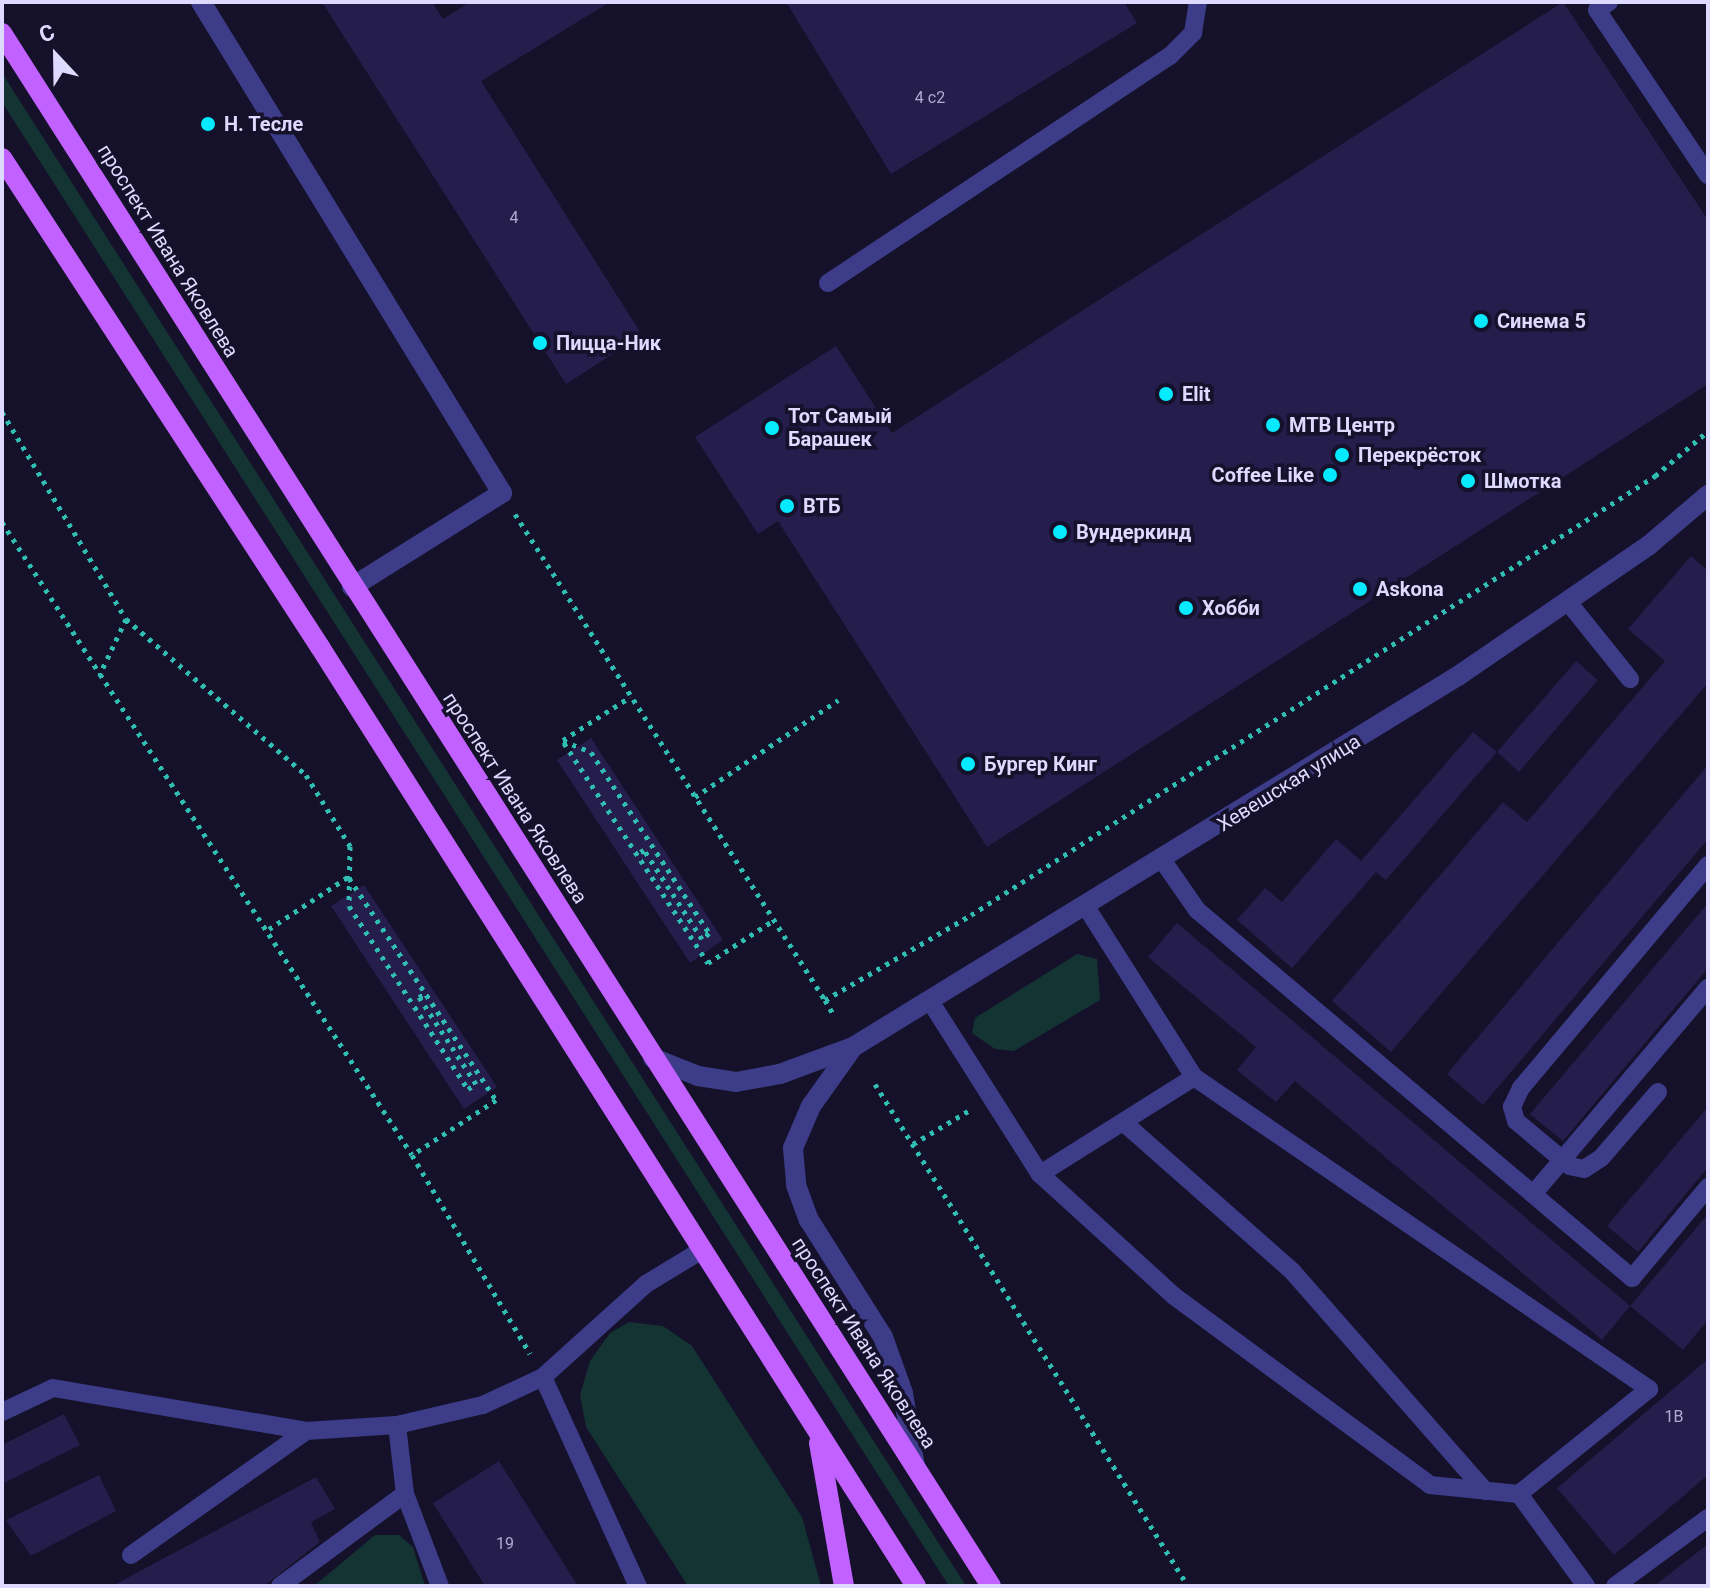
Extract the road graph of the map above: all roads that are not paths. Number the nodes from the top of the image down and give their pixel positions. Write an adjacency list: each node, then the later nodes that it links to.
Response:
1 (201, 2): 9 (street)
2 (1198, 2): 7 (lane)
3 (1609, 2): 6 (lane)
4 (2, 33): 9 (main road, проспект Ивана Яковлева)
5 (2, 158): 25 (main road)
6 (1708, 175)
7 (828, 283)
8 (1708, 495): 10 (street, Хевешская улица)
9 (352, 587): 18 (main road, проспект Ивана Яковлева)
10 (1568, 602): 11 (lane); 12 (street, Хевешская улица)
11 (1630, 679)
12 (1163, 861): 14 (street, Хевешская улица); 24 (lane)
13 (1708, 865): 20 (lane)
14 (1086, 907): 16 (street, Хевешская улица); 19 (lane)
15 (1708, 988): 24 (lane)
16 (930, 1001): 17 (street, Хевешская улица); 22 (lane)
17 (853, 1047): 18 (street); 31 (street)
18 (653, 1058): 31 (main road, проспект Ивана Яковлева)
19 (1194, 1077): 21 (lane); 34 (lane)
20 (1658, 1092)
21 (1123, 1122): 22 (lane); 32 (lane)
22 (1040, 1174): 32 (lane)
23 (1708, 1187): 24 (lane)
24 (1534, 1193)
25 (702, 1250): 26 (lane); 30 (main road)
26 (539, 1370): 28 (lane); 39 (lane)
27 (2, 1412): 29 (lane)
28 (397, 1425): 29 (lane); 33 (lane)
29 (306, 1431): 36 (lane)
30 (817, 1431): 40 (main road); 41 (main road)
31 (915, 1466): 42 (main road, проспект Ивана Яковлева)
32 (1485, 1491): 34 (lane)
33 (405, 1494): 37 (lane); 38 (lane)
34 (1519, 1494): 43 (lane)
35 (1708, 1518): 44 (lane)
36 (131, 1555)
37 (280, 1586)
38 (440, 1586)
39 (638, 1586)
40 (844, 1586)
41 (916, 1586)
42 (991, 1586)
43 (1586, 1586)
44 (1615, 1586)

